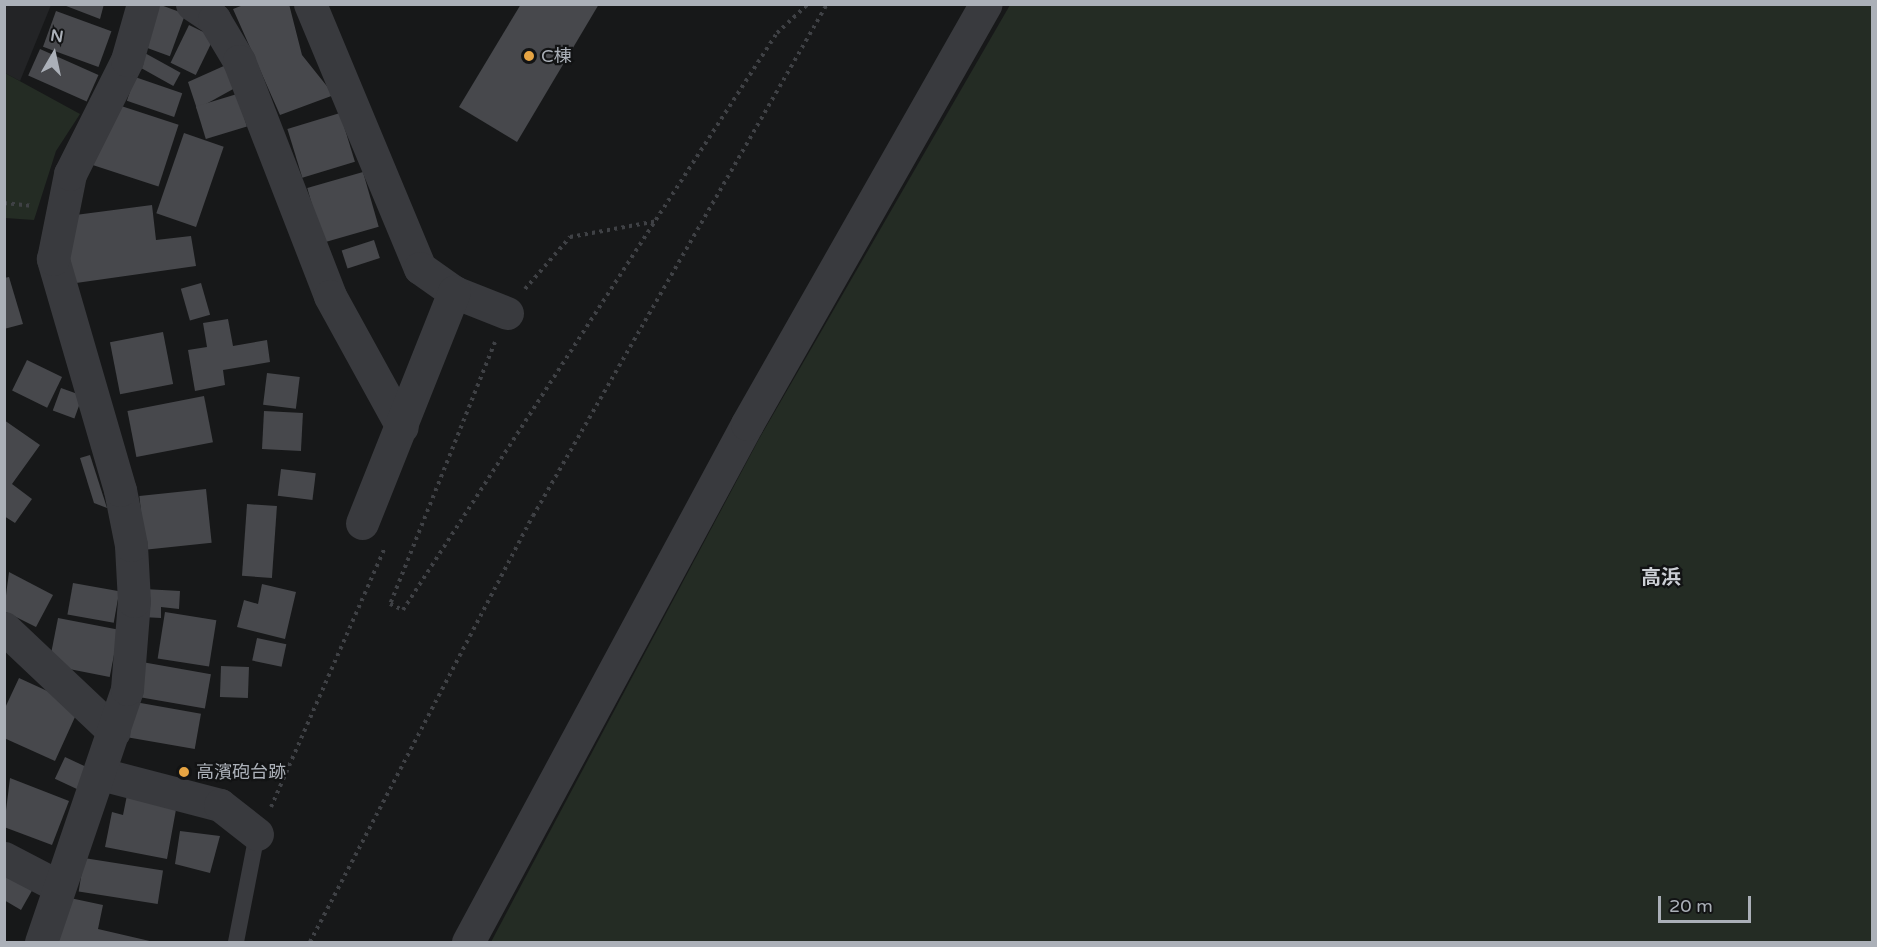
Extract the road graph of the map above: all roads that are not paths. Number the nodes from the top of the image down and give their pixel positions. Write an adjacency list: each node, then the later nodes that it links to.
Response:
1 (143, 4): 10 (street)
2 (192, 4): 7 (street)
3 (310, 4): 5 (street)
4 (986, 4): 17 (street)
5 (454, 292): 6 (street); 7 (street)
6 (512, 305)
7 (402, 428): 8 (street)
8 (375, 531)
9 (4, 628): 10 (street)
10 (114, 732): 11 (street)
11 (101, 774): 12 (street); 14 (street)
12 (257, 834): 16 (lane)
13 (4, 858): 14 (street)
14 (58, 886): 15 (street)
15 (41, 942)
16 (236, 942)
17 (468, 942)

